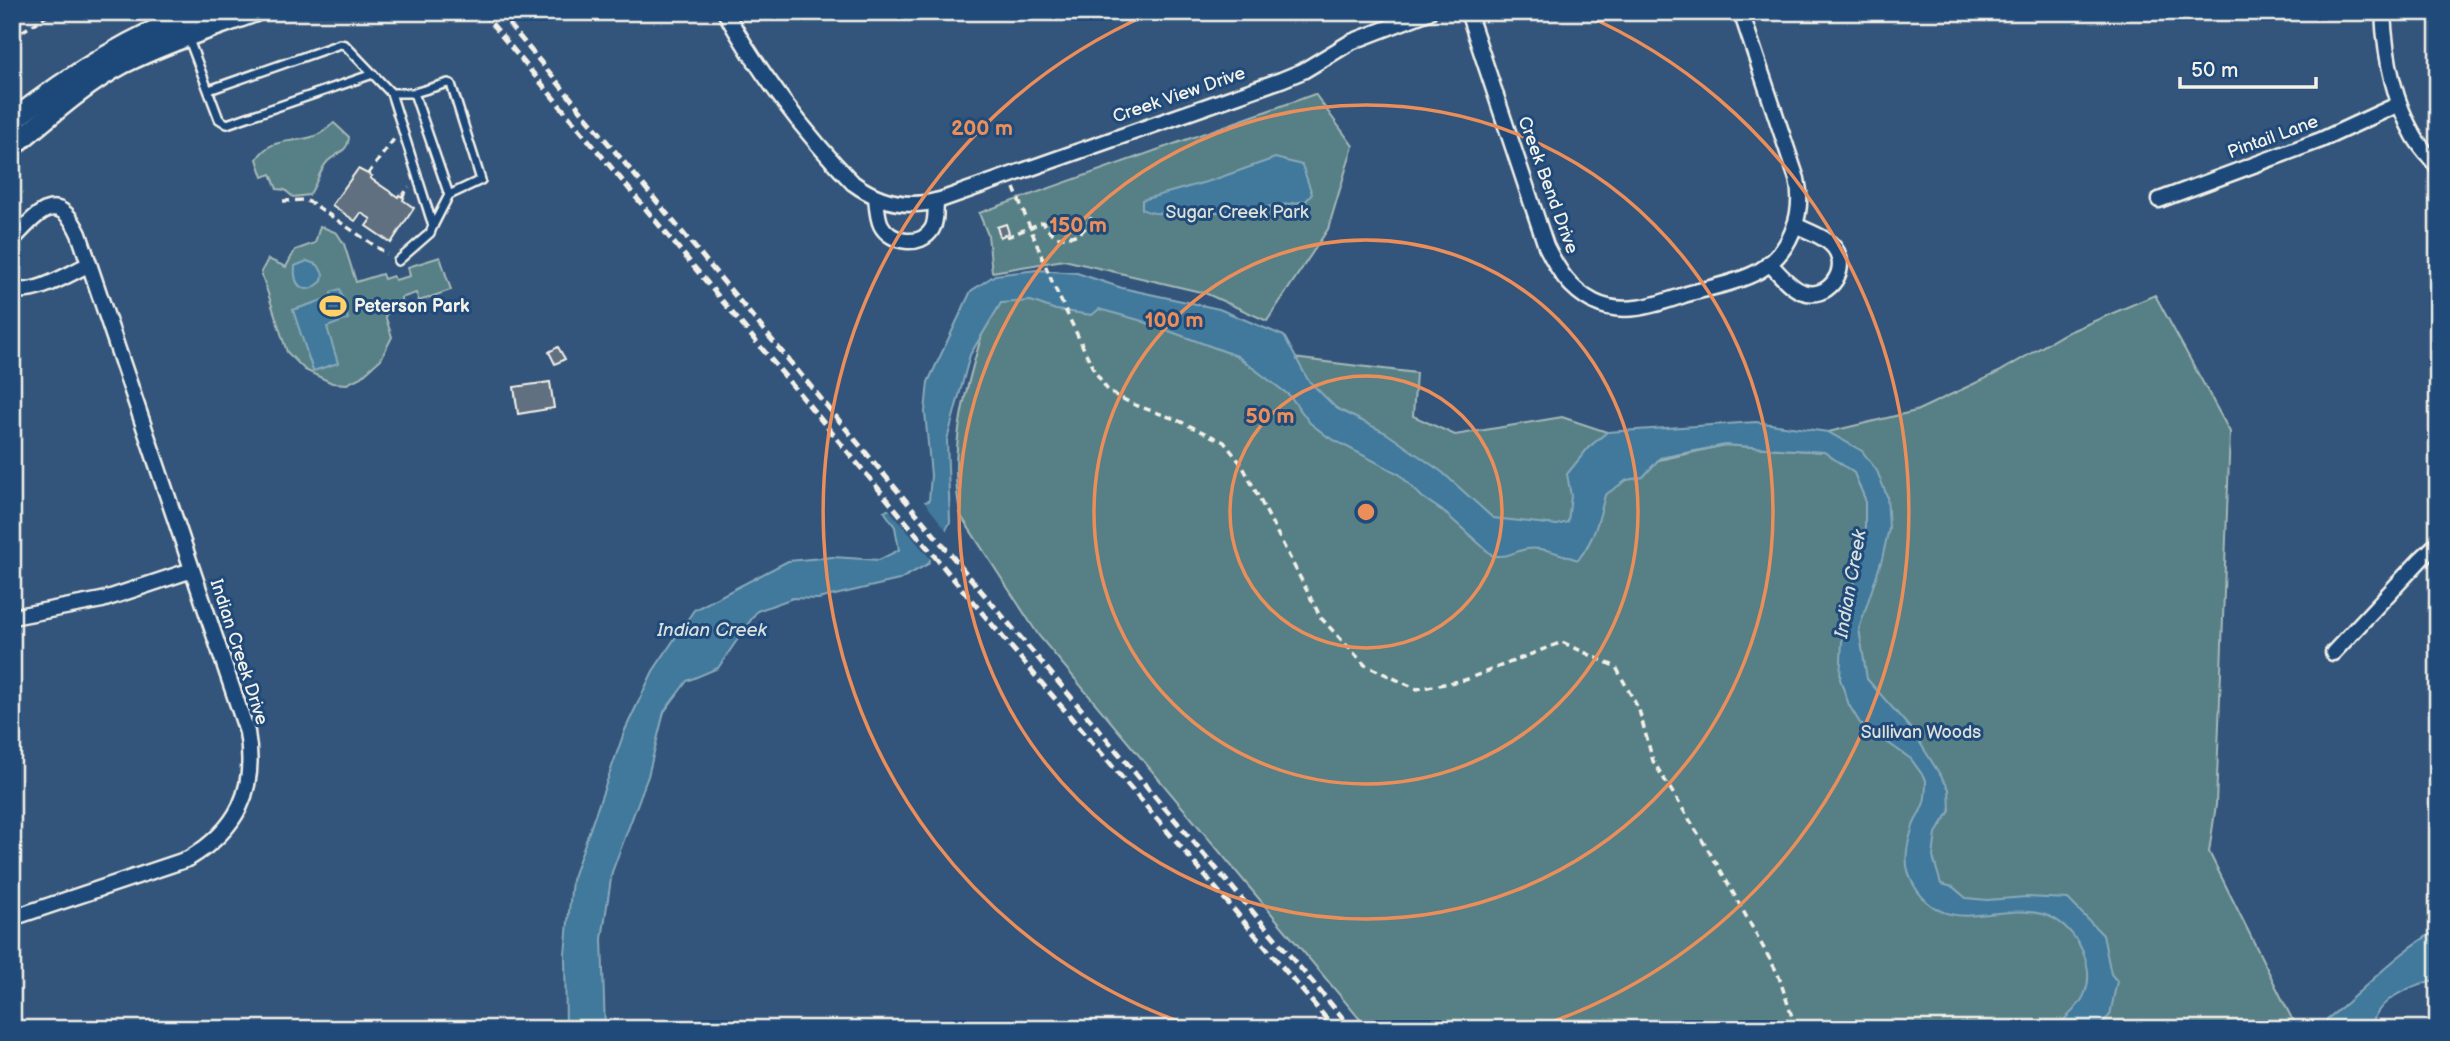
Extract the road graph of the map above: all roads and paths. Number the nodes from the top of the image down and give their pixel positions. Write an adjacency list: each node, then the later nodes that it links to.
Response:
1 (53, 12): 10 (path)
2 (198, 12): 11 (main road)
3 (254, 12): 9 (main road)
4 (725, 12): 23 (street, Creek View Drive)
5 (1429, 12): 27 (street, Creek View Drive)
6 (1468, 12): 35 (street, Creek Bend Drive)
7 (1741, 12): 29 (street, Creek Bend Drive)
8 (2383, 12): 16 (street)
9 (188, 37): 11 (main road); 13 (lane)
10 (12, 38)
11 (120, 58): 17 (main road); 19 (main road)
12 (373, 74): 13 (lane); 13 (lane); 14 (lane)
13 (209, 90)
14 (391, 93): 15 (lane); 18 (lane)
15 (414, 93): 22 (lane); 22 (lane)
16 (2399, 104): 20 (street); 25 (street, Pintail Lane)
17 (12, 121)
18 (404, 134): 21 (path); 30 (lane)
19 (12, 147)
20 (2438, 167)
21 (368, 174)
22 (449, 195): 30 (lane)
23 (876, 197): 27 (street, Creek View Drive); 27 (street)
24 (1018, 200): 31 (path)
25 (2159, 200)
26 (283, 201): 34 (path)
27 (936, 201)
28 (1091, 216): 31 (path)
29 (1795, 225): 35 (street, Creek Bend Drive); 35 (street)
30 (433, 226): 34 (lane)
31 (1029, 228): 32 (path); 43 (path)
32 (1007, 237)
33 (12, 240): 36 (street, Indian Creek Drive)
34 (398, 261)
35 (1769, 263)
36 (88, 265): 37 (street); 39 (street, Indian Creek Drive)
37 (12, 288)
38 (2438, 544): 41 (street)
39 (192, 570): 40 (street); 42 (street, Indian Creek Drive)
40 (12, 617)
41 (2333, 653)
42 (12, 918)
43 (1796, 1029)

